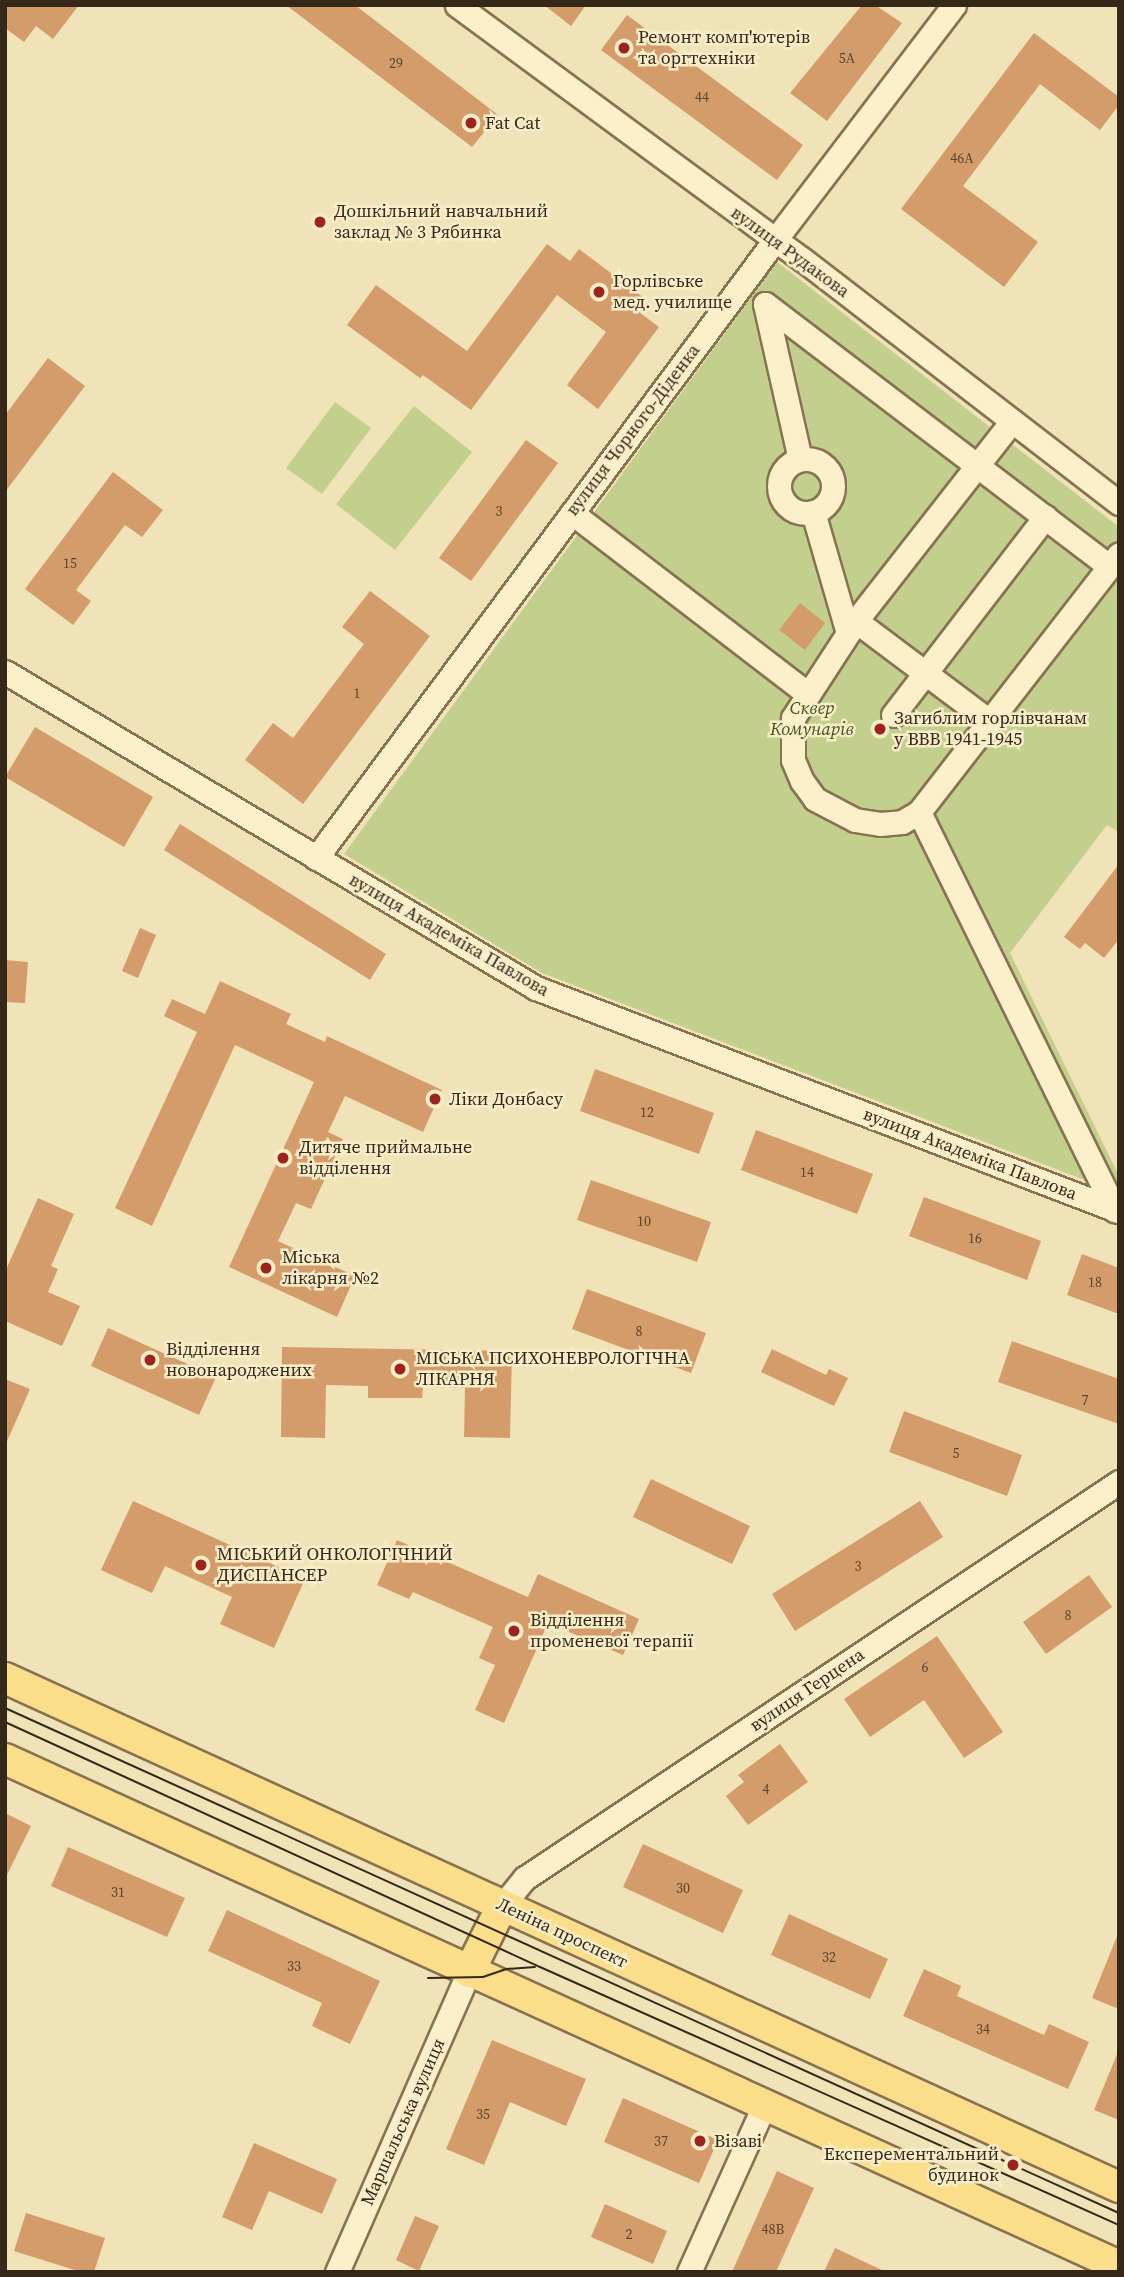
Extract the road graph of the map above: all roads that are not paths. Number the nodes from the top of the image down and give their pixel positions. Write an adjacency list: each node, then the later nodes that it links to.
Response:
1 (457, 5): 3 (street, вулиця Рудакова)
2 (954, 5): 3 (street, вулиця Чорного-Діденка)
3 (775, 240): 4 (street, вулиця Рудакова); 9 (street, вулиця Чорного-Діденка)
4 (1012, 421): 6 (street); 7 (street, вулиця Рудакова)
5 (800, 459): 6 (street); 8 (street); 8 (street)
6 (977, 465): 10 (street); 12 (street)
7 (1119, 503)
8 (813, 512): 12 (street)
9 (572, 513): 15 (street); 19 (street, вулиця Чорного-Діденка)
10 (1045, 517): 11 (street); 14 (street)
11 (1114, 560): 17 (street)
12 (852, 627): 14 (street); 15 (street)
13 (5, 672): 19 (street, вулиця Академіка Павлова)
14 (925, 673): 16 (street); 17 (street)
15 (807, 693): 18 (street)
16 (893, 715)
17 (989, 721): 18 (street)
18 (919, 812): 20 (street)
19 (316, 858): 20 (street, вулиця Академіка Павлова)
20 (1117, 1210)
21 (1119, 1482): 24 (street, вулиця Герцена)
22 (5, 1678): 24 (main road, Леніна проспект)
23 (5, 1759): 25 (main road)
24 (502, 1906): 25 (main road); 27 (main road, Леніна проспект)
25 (469, 1972): 26 (main road); 29 (street, Маршальська вулиця)
26 (765, 2104): 28 (main road); 30 (street)
27 (1119, 2187)
28 (1119, 2266)
29 (337, 2272)
30 (688, 2272)

